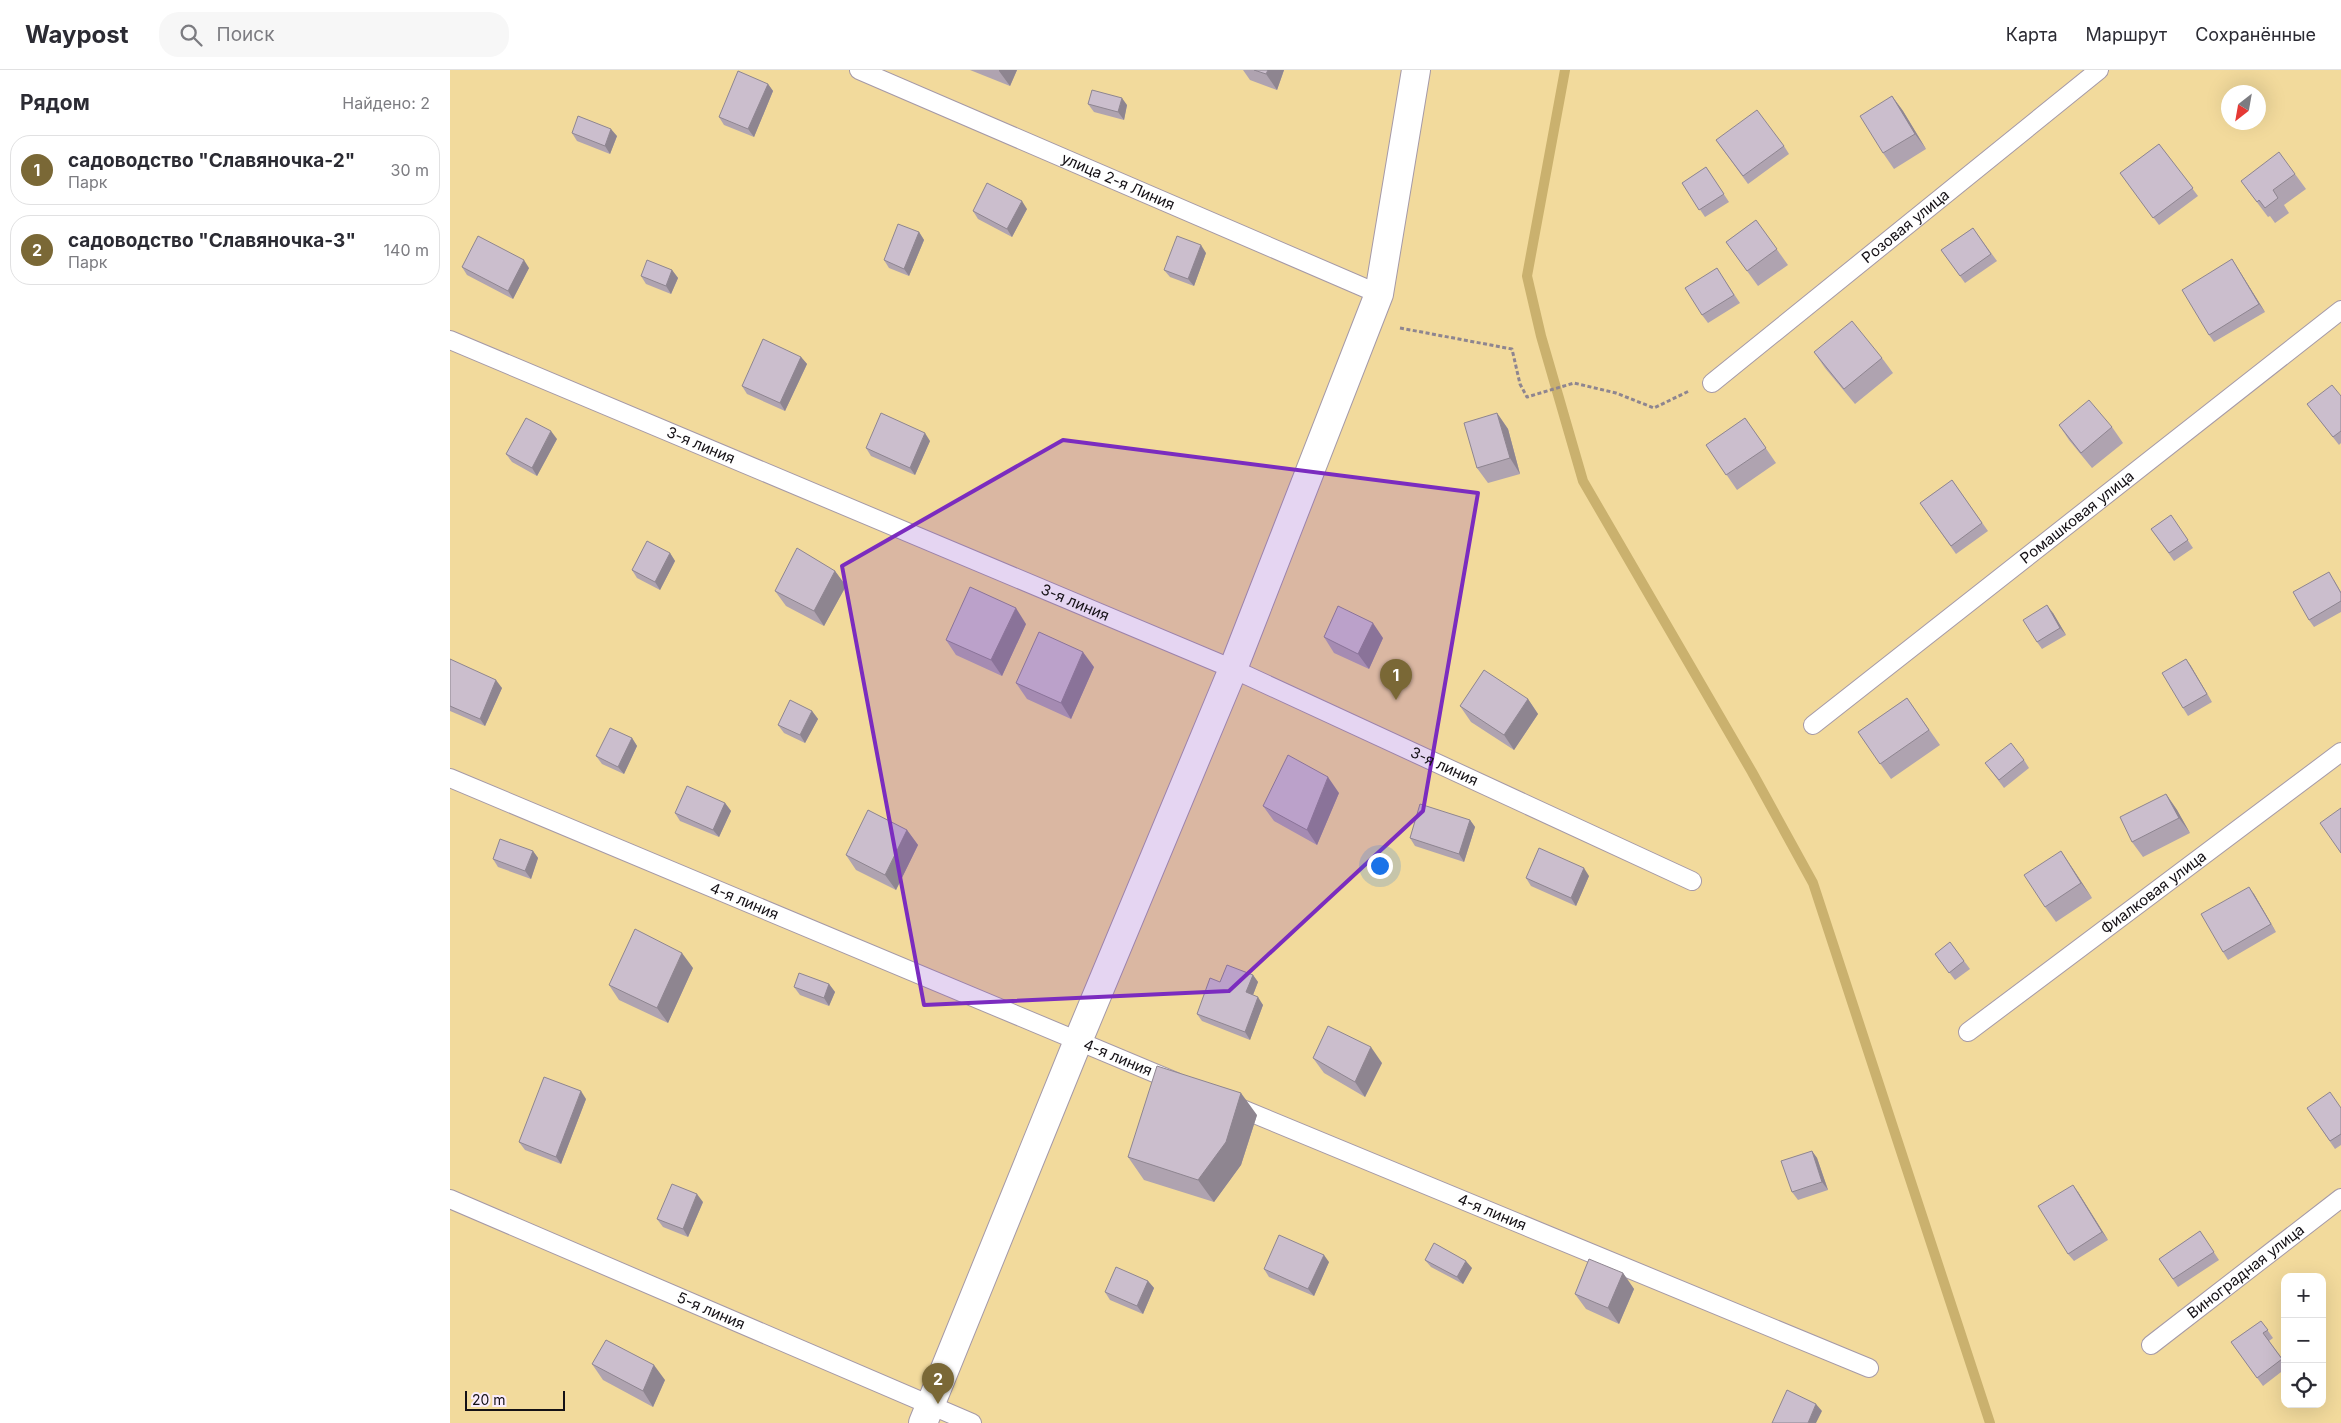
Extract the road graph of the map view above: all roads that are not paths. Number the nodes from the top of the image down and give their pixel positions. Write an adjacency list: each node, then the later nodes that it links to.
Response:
1 (859, 70): 4 (lane, улица 2-я Линия)
2 (1416, 70): 4 (street)
3 (2100, 70): 7 (lane, Розовая улица)
4 (1379, 294): 8 (street)
5 (2341, 310): 9 (lane, Ромашковая улица)
6 (450, 340): 8 (lane, 3-я линия)
7 (1712, 383)
8 (1234, 669): 12 (lane, 3-я линия); 14 (street)
9 (1813, 725)
10 (2341, 752): 13 (lane, Фиалковая улица)
11 (450, 778): 14 (lane, 4-я линия)
12 (1692, 881)
13 (1968, 1032)
14 (1078, 1042): 15 (lane, 4-я линия); 21 (street)
15 (1188, 1087)
16 (1216, 1098): 20 (lane, 4-я линия)
17 (2341, 1198): 19 (lane, Виноградная улица)
18 (450, 1199): 21 (lane, 5-я линия)
19 (2151, 1345)
20 (1869, 1368)
21 (927, 1414): 22 (lane, 5-я линия)
22 (972, 1423)

